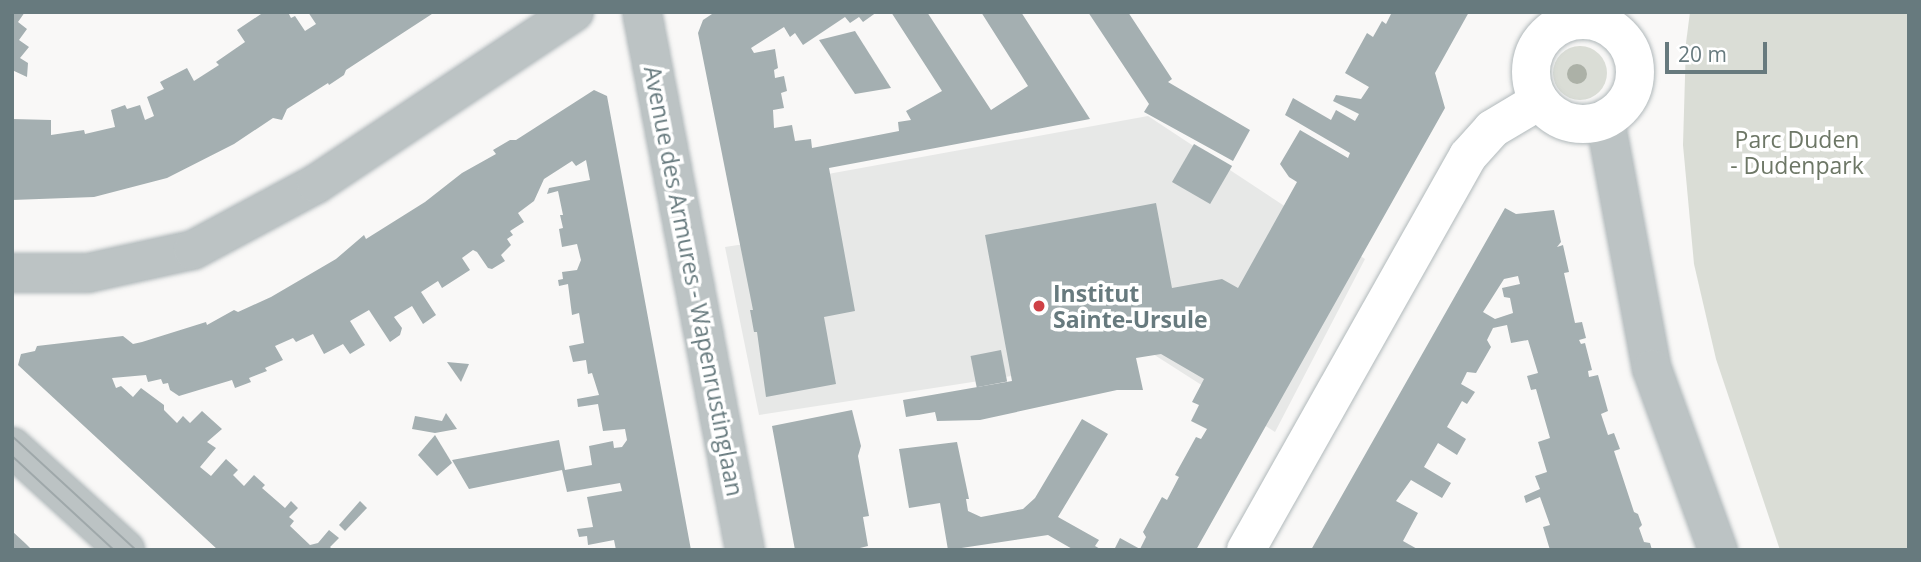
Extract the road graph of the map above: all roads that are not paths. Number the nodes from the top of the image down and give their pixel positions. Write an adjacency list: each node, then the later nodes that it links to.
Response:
1 (574, 12): 6 (street)
2 (642, 12): 9 (street, Avenue des Armures - Wapenrustinglaan)
3 (1583, 16): 4 (street); 5 (street)
4 (1539, 101): 5 (street); 10 (street)
5 (1605, 120): 11 (street)
6 (12, 273)
7 (12, 447): 8 (street)
8 (125, 550)
9 (745, 550)
10 (1246, 550)
11 (1718, 550)

